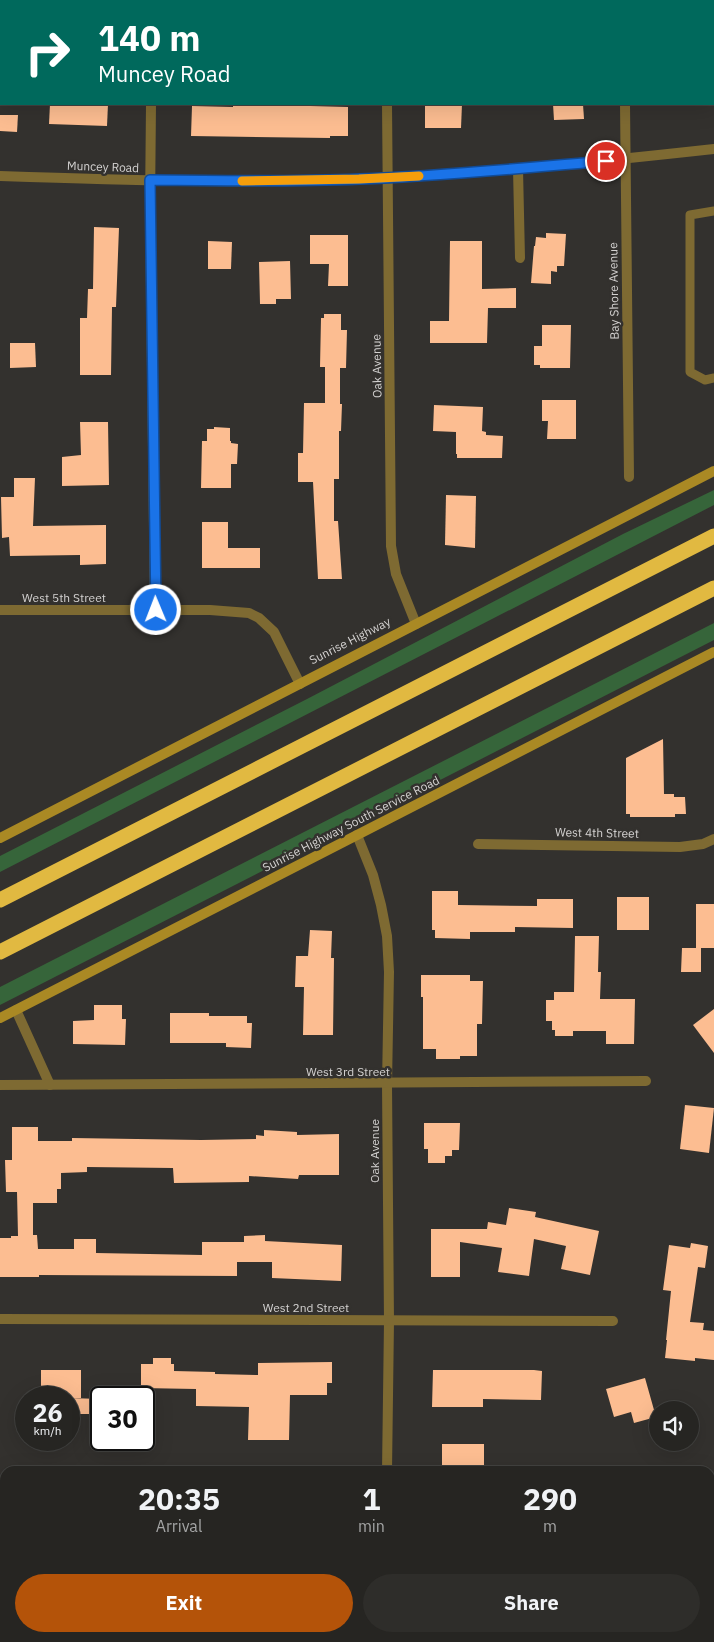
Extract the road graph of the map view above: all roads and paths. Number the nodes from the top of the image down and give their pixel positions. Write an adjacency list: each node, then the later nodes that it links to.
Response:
1 (151, 105): 9 (street)
2 (387, 105): 8 (street, Oak Avenue)
3 (625, 105): 5 (street, Bay Shore Avenue)
4 (714, 148): 5 (street, Muncey Road)
5 (624, 159): 6 (street, Muncey Road); 14 (street, Bay Shore Avenue)
6 (518, 169): 8 (street, Muncey Road); 11 (street)
7 (0, 176): 9 (street, Muncey Road)
8 (387, 178): 9 (street, Muncey Road); 19 (street, Oak Avenue)
9 (150, 180): 18 (street)
10 (714, 211): 12 (lane)
11 (520, 258)
12 (714, 378)
13 (714, 471): 19 (main road, Sunrise Highway)
14 (630, 477)
15 (714, 536): 26 (highway)
16 (714, 588): 27 (highway)
17 (0, 610): 18 (street, West 5th Street)
18 (156, 610): 21 (street, West 5th Street)
19 (416, 624): 21 (main road, Sunrise Highway)
20 (714, 652): 22 (main road, Sunrise Highway South Service Road)
21 (300, 684): 23 (main road, Sunrise Highway)
22 (357, 835): 28 (main road, Sunrise Highway South Service Road); 32 (street, Oak Avenue)
23 (0, 838)
24 (714, 839): 25 (street, West 4th Street)
25 (478, 844)
26 (0, 900)
27 (0, 952)
28 (16, 1010): 29 (main road, Sunrise Highway South Service Road); 31 (street)
29 (0, 1018)
30 (646, 1082): 32 (street, West 3rd Street)
31 (50, 1084): 32 (street, West 3rd Street); 33 (street, West 3rd Street)
32 (388, 1084): 35 (street, Oak Avenue)
33 (0, 1086)
34 (0, 1319): 35 (street, West 2nd Street)
35 (389, 1321): 36 (street, West 2nd Street); 37 (street, Oak Avenue)
36 (613, 1321)
37 (387, 1466)

